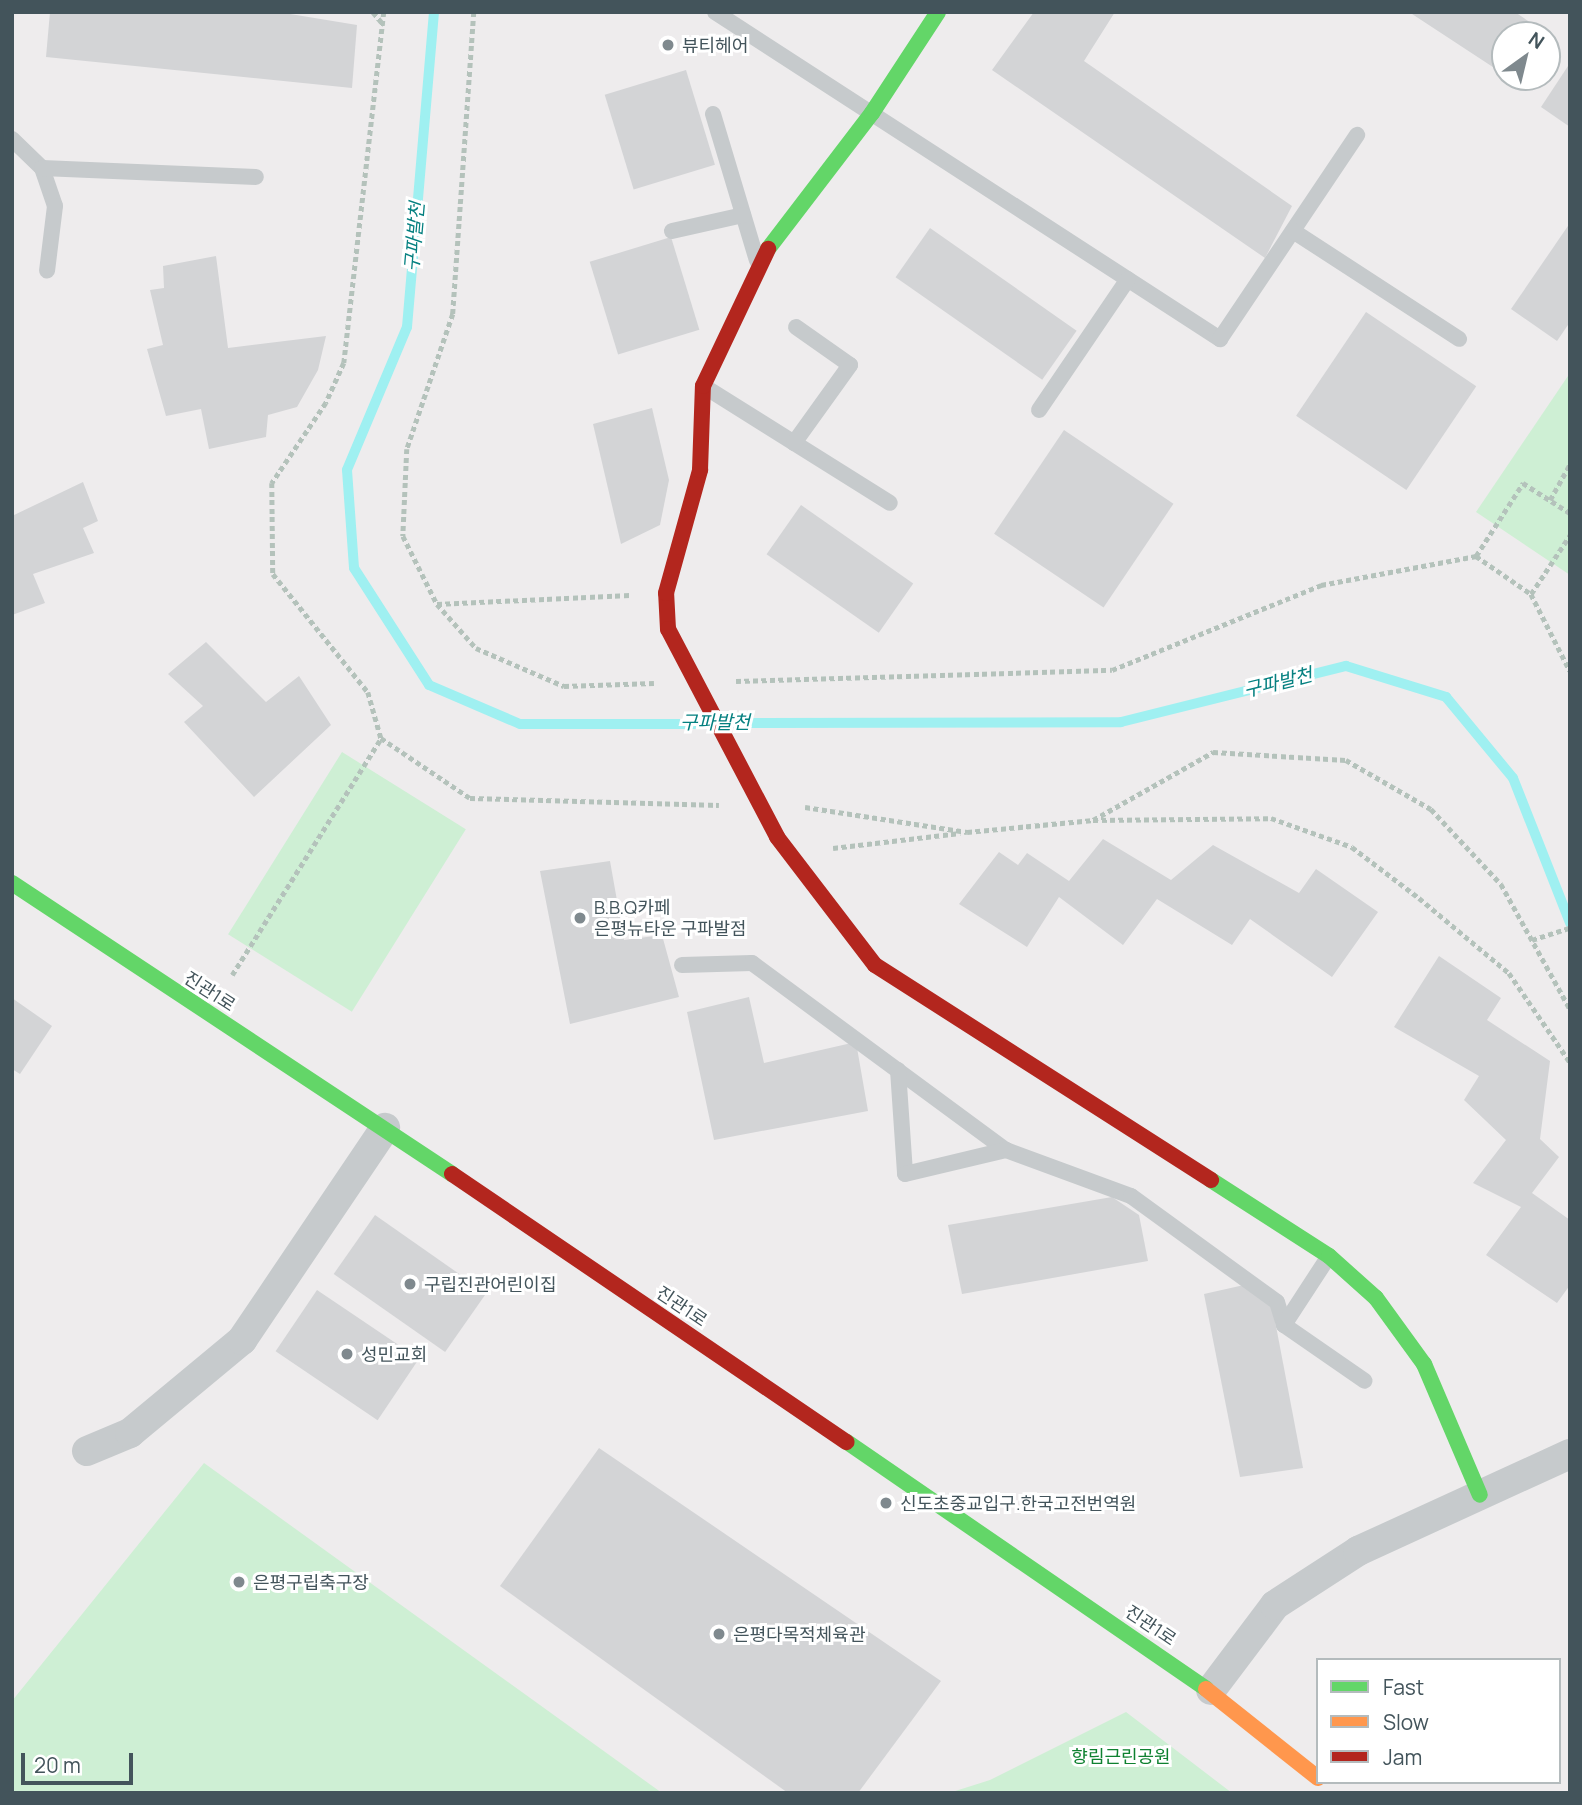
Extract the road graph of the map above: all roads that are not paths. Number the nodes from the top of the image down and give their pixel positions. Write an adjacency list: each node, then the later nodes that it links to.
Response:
1 (715, 12): 3 (lane)
2 (938, 12): 3 (street)
3 (872, 113): 12 (street); 14 (lane)
4 (713, 114): 9 (lane)
5 (1357, 135): 11 (lane)
6 (12, 139): 7 (lane)
7 (42, 168): 8 (lane); 13 (lane)
8 (256, 177)
9 (743, 215): 10 (lane); 12 (lane)
10 (673, 231)
11 (1293, 231): 14 (lane); 16 (lane)
12 (758, 263): 17 (street)
13 (47, 271)
14 (1128, 279): 18 (lane)
15 (796, 327): 19 (lane)
16 (1459, 339)
17 (702, 386): 19 (lane); 26 (street, bridge)
18 (1040, 410)
19 (794, 443): 20 (lane)
20 (890, 503)
21 (12, 883): 24 (street, 진관1로)
22 (682, 965): 23 (lane)
23 (898, 1070): 25 (lane); 25 (lane)
24 (385, 1128): 29 (street); 32 (street, 진관1로)
25 (1006, 1150): 27 (lane)
26 (1329, 1256): 27 (lane); 31 (street)
27 (1284, 1325): 28 (lane)
28 (1365, 1381)
29 (87, 1451)
30 (1570, 1454): 31 (street)
31 (1480, 1494): 32 (street)
32 (1211, 1690): 33 (street, 진관1로)
33 (1316, 1776)

